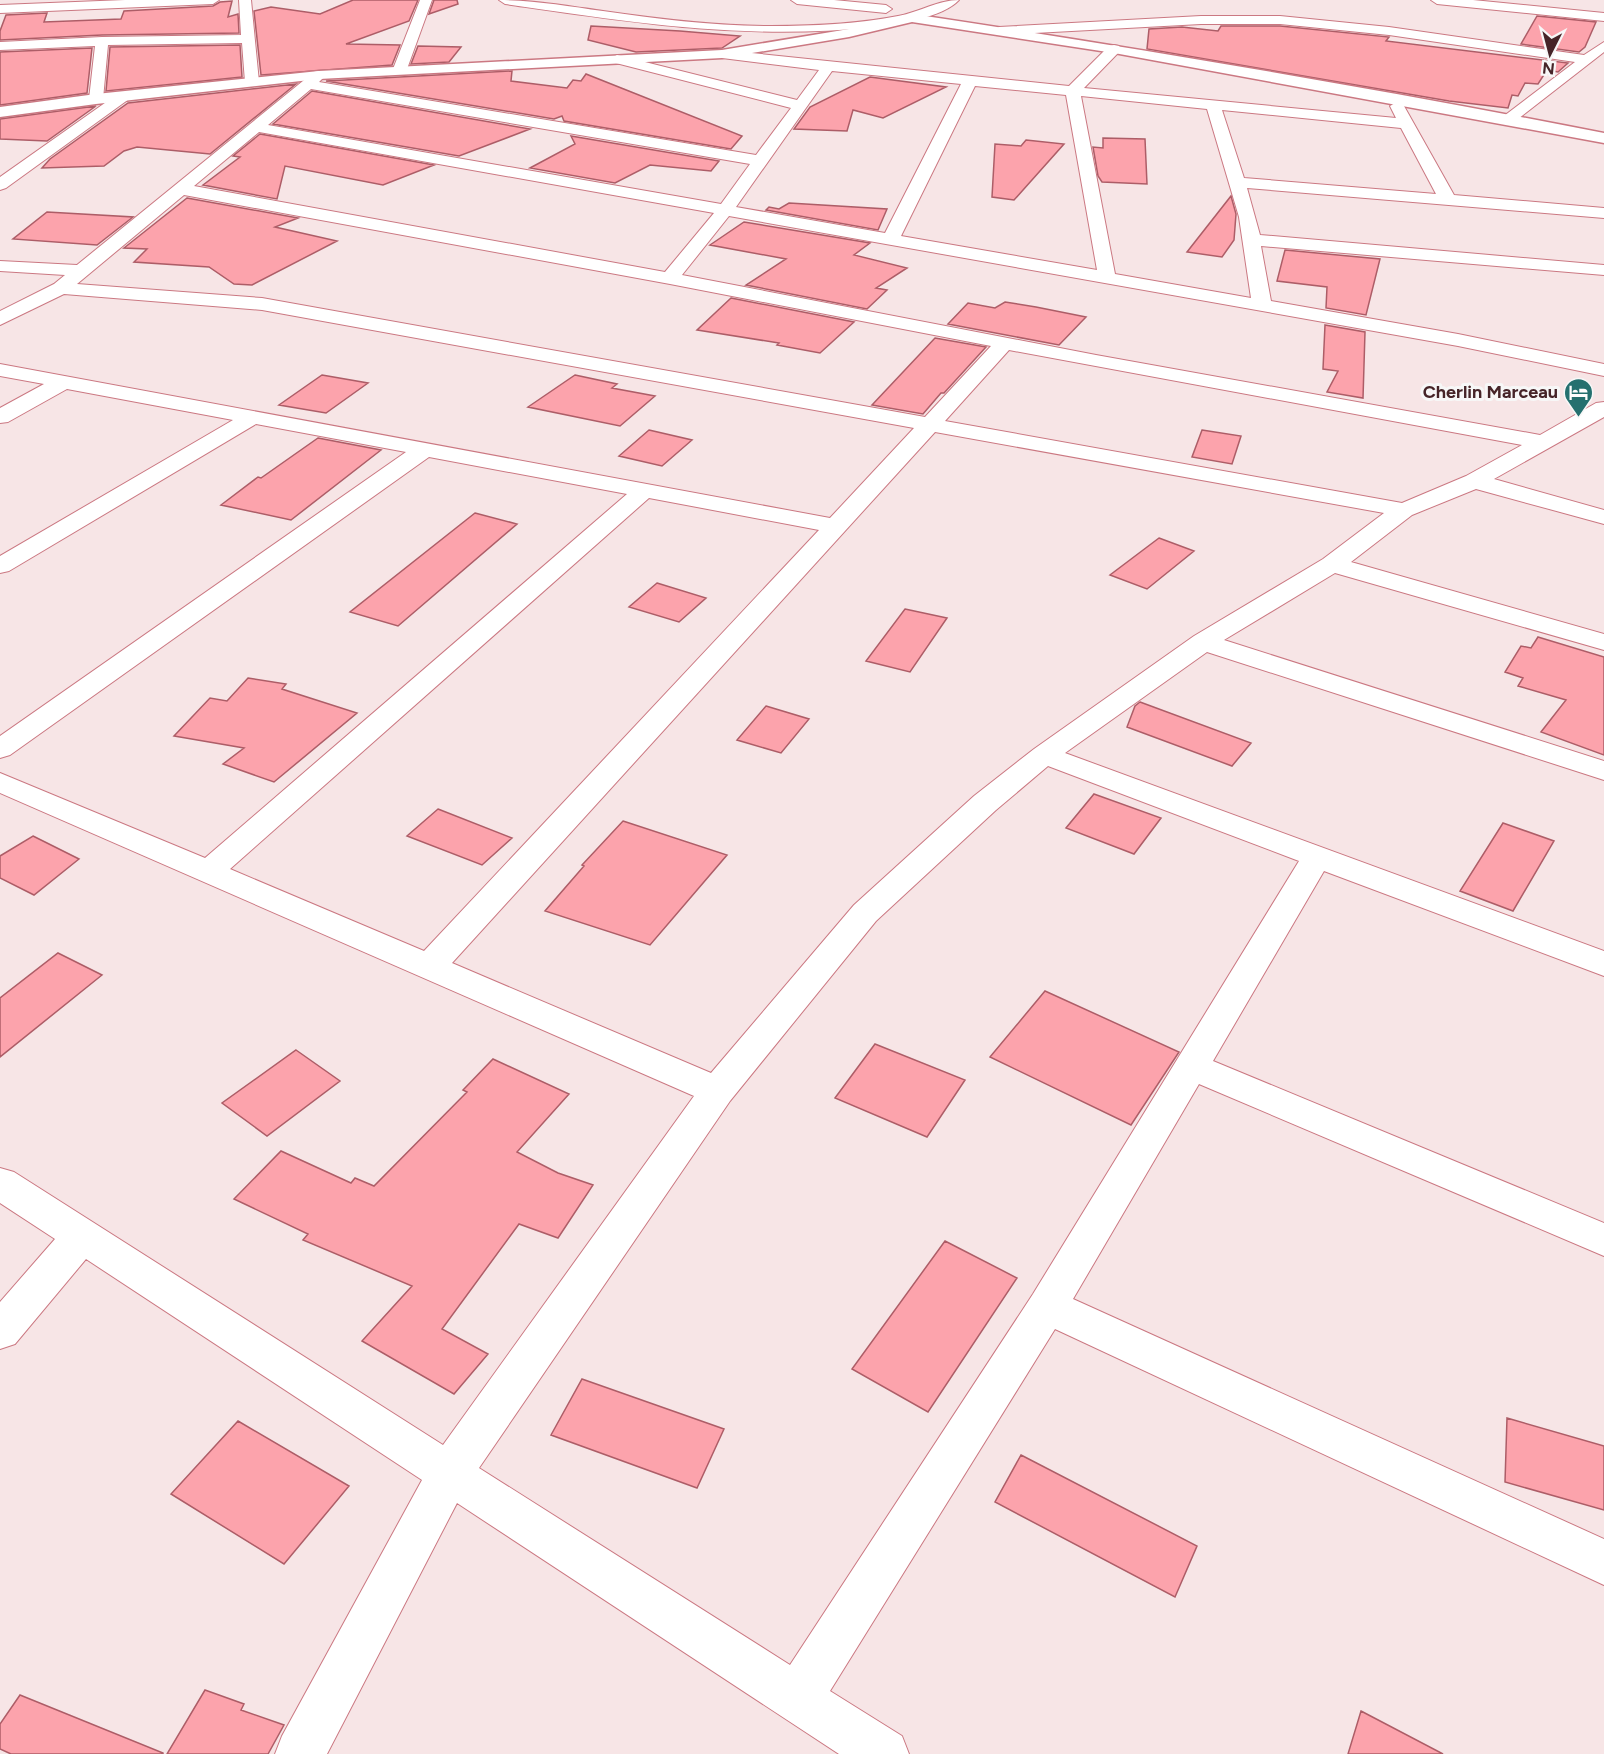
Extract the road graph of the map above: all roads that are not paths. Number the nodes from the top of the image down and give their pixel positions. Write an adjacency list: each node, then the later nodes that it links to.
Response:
1 (5, 0): 9 (street)
2 (213, 0): 9 (street)
3 (245, 0): 14 (street)
4 (426, 0): 23 (street)
5 (506, 0): 12 (street)
6 (805, 0): 10 (street)
7 (953, 0): 10 (street)
8 (1437, 0): 11 (street)
9 (0, 10)
10 (929, 13): 12 (street)
11 (1604, 17)
12 (912, 18): 13 (street); 19 (street)
13 (999, 31): 18 (street); 21 (street)
14 (248, 39): 15 (street); 26 (street)
15 (102, 41): 16 (street); 29 (street)
16 (0, 46)
17 (1604, 46): 21 (street)
18 (1114, 49): 27 (street); 30 (street)
19 (722, 54): 20 (street); 22 (street)
20 (617, 59): 23 (street); 31 (street)
21 (1586, 59): 34 (street)
22 (828, 67): 25 (street); 31 (street)
23 (400, 69): 24 (street)
24 (313, 80): 26 (street); 36 (street); 38 (street)
25 (970, 81): 27 (street); 45 (street)
26 (252, 82): 28 (street)
27 (1073, 92): 32 (street); 51 (street)
28 (124, 96): 29 (street); 40 (street)
29 (96, 99): 33 (street)
30 (1393, 99): 34 (street); 35 (street)
31 (798, 105): 38 (street)
32 (1213, 105): 35 (street); 39 (street)
33 (0, 112)
34 (1509, 119): 37 (street)
35 (1407, 124): 42 (street)
36 (256, 127): 41 (street); 43 (street)
37 (1604, 138)
38 (761, 161): 43 (street)
39 (1238, 182): 42 (street); 46 (street)
40 (0, 184)
41 (181, 189): 49 (street); 50 (street)
42 (1448, 200): 44 (street)
43 (725, 210): 45 (street); 50 (street)
44 (1604, 213)
45 (891, 238): 51 (street)
46 (1251, 240): 48 (street); 53 (street)
47 (0, 266): 49 (street)
48 (1604, 270)
49 (81, 272): 52 (street)
50 (670, 278): 55 (street)
51 (1107, 278): 53 (street)
52 (61, 288): 54 (street); 62 (street)
53 (1262, 306): 57 (street)
54 (0, 319)
55 (1004, 344): 62 (street); 63 (street)
56 (0, 370): 58 (street)
57 (1604, 370)
58 (64, 382): 60 (street); 61 (street)
59 (1599, 415): 63 (street)
60 (0, 417)
61 (253, 417): 64 (street); 71 (street)
62 (929, 424): 67 (street); 69 (street)
63 (1544, 442): 65 (street)
64 (424, 450): 66 (street); 74 (street)
65 (1474, 482): 67 (street); 68 (street)
66 (644, 490): 69 (street); 79 (street)
67 (1404, 510): 70 (street)
68 (1604, 517)
69 (835, 526): 81 (street)
70 (1332, 564): 72 (street); 73 (street)
71 (0, 566)
72 (1203, 642): 75 (street); 76 (street)
73 (1604, 642)
74 (0, 749)
75 (1044, 755): 78 (street); 83 (street)
76 (1604, 771)
77 (0, 782): 79 (street)
78 (1317, 857): 80 (street); 82 (street)
79 (208, 872): 81 (street)
80 (1604, 964)
81 (429, 967): 83 (street)
82 (1191, 1066): 86 (street); 87 (street)
83 (717, 1091): 89 (street)
84 (0, 1183): 85 (street)
85 (81, 1235): 88 (street); 89 (street)
86 (1604, 1240)
87 (1047, 1306): 90 (street); 91 (street)
88 (0, 1331)
89 (450, 1472): 91 (street); 92 (street)
90 (1604, 1562)
91 (798, 1697): 93 (street)
92 (300, 1754)
93 (884, 1754)

